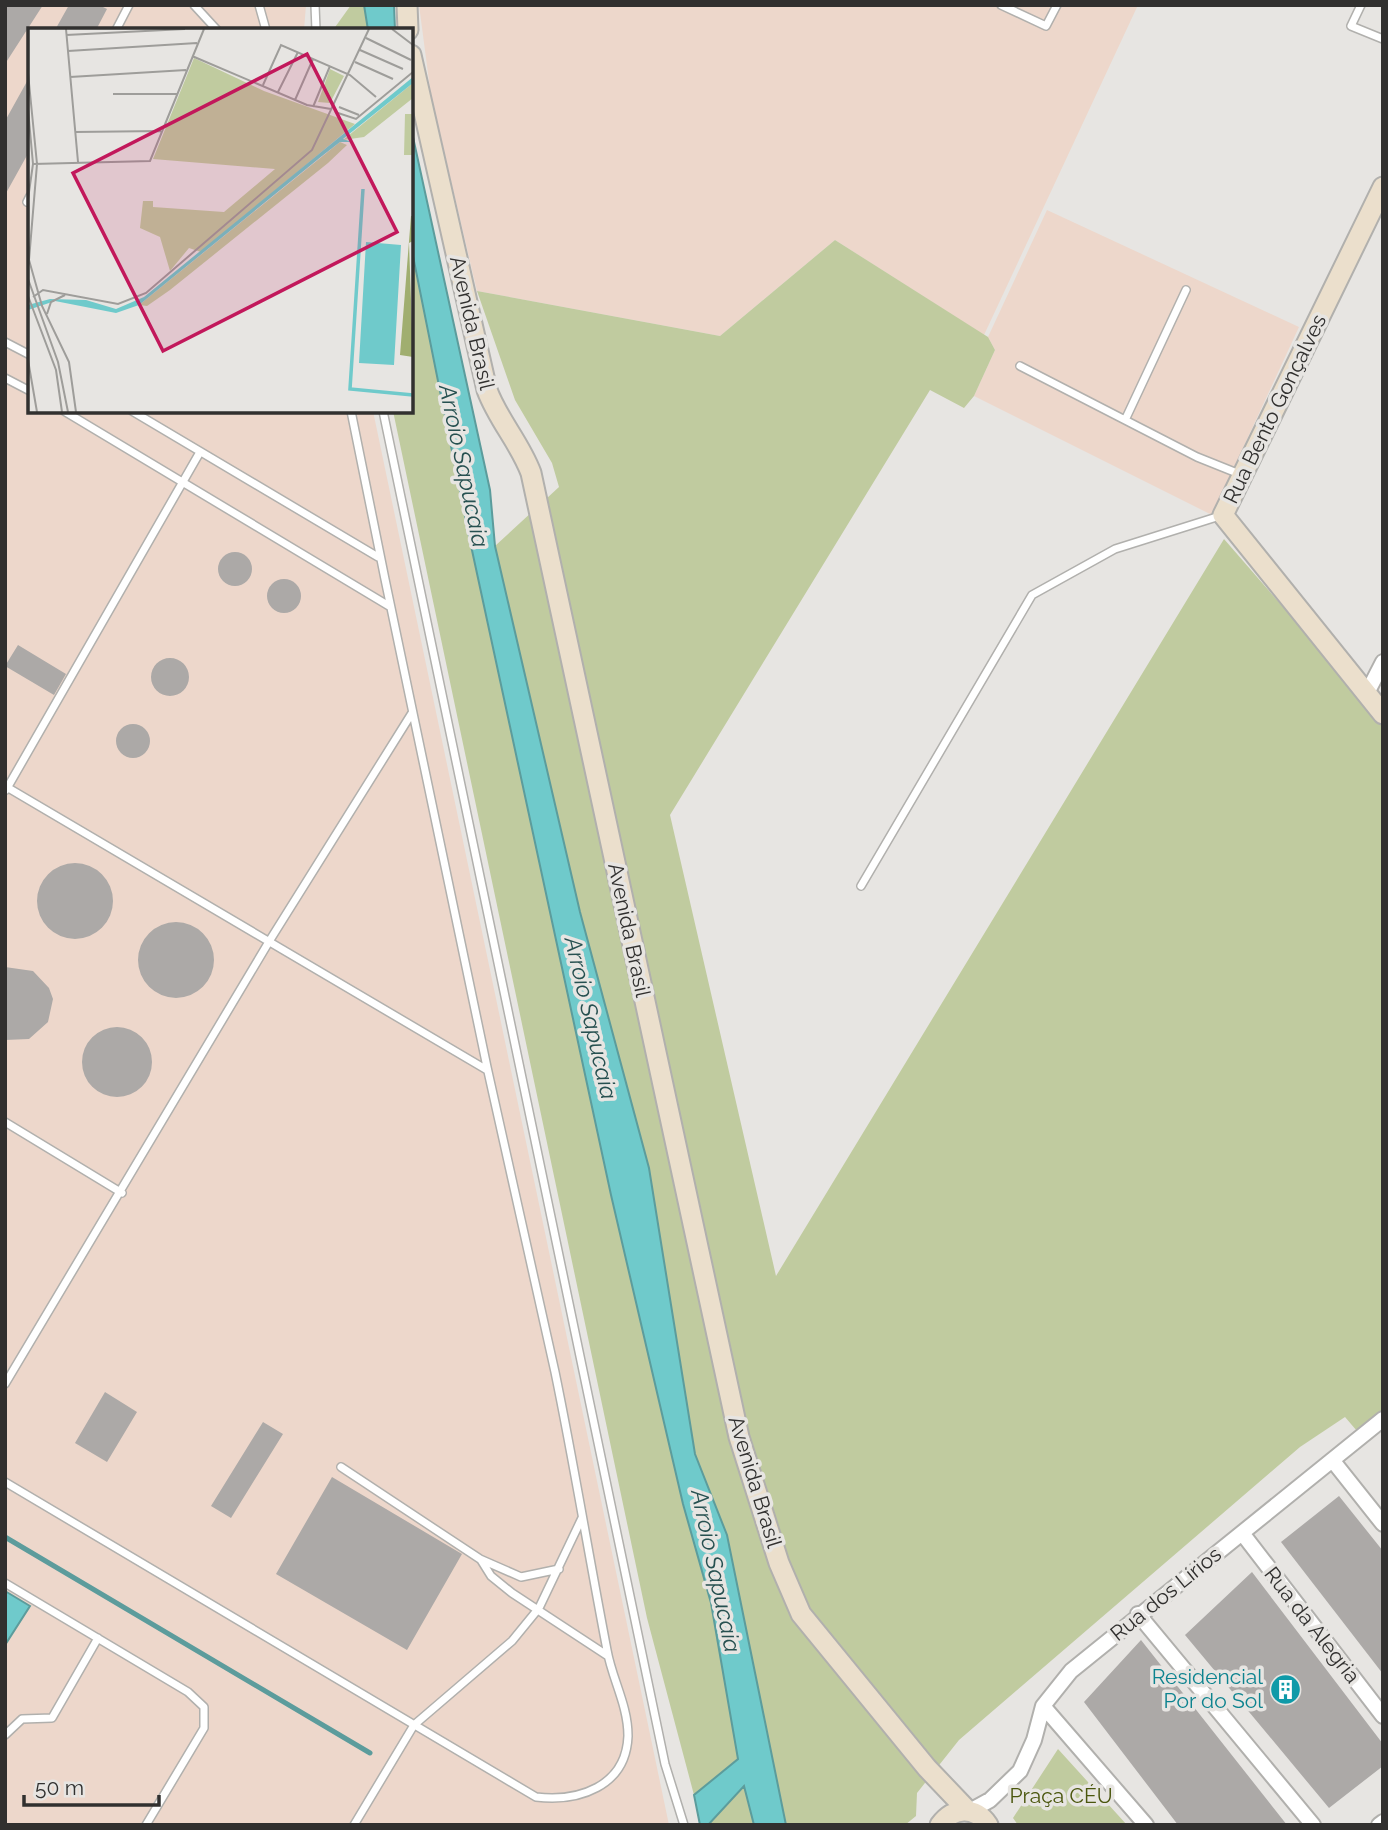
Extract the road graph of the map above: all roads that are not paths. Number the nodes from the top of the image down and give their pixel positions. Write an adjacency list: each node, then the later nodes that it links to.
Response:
1 (129, 5): 9 (lane)
2 (194, 5): 10 (lane)
3 (259, 5): 11 (lane)
4 (315, 5): 12 (lane)
5 (407, 5): 13 (main road)
6 (1001, 5): 7 (lane)
7 (1057, 5)
8 (1361, 5): 14 (lane)
9 (117, 28)
10 (215, 28)
11 (265, 28)
12 (316, 28)
13 (408, 28)
14 (1383, 39)
15 (413, 64): 63 (main road, Avenida Brasil)
16 (1383, 187): 29 (main road, Rua Bento Gonçalves)
17 (1186, 290): 27 (lane)
18 (5, 342): 19 (lane)
19 (28, 354)
20 (1020, 366): 27 (lane)
21 (5, 378): 22 (lane)
22 (28, 390)
23 (67, 413): 30 (lane)
24 (137, 413): 28 (lane)
25 (351, 413): 32 (lane)
26 (383, 413): 69 (lane)
27 (1126, 418): 29 (lane)
28 (200, 452): 30 (lane); 32 (lane)
29 (1243, 475): 31 (main road, Rua Bento Gonçalves)
30 (182, 484): 33 (lane); 38 (lane)
31 (1223, 515): 35 (main road, Rua Bento Gonçalves); 39 (lane)
32 (378, 557): 33 (lane)
33 (389, 606): 36 (lane)
34 (1383, 662): 35 (street)
35 (1366, 695): 37 (main road, Rua Bento Gonçalves)
36 (412, 713): 40 (lane); 41 (lane)
37 (1383, 714)
38 (6, 788): 40 (lane)
39 (861, 886)
40 (270, 940): 41 (lane); 43 (lane)
41 (487, 1070): 49 (lane)
42 (5, 1122): 43 (lane)
43 (122, 1193): 44 (lane)
44 (5, 1384)
45 (1383, 1419): 46 (street, Rua dos Lírios)
46 (1333, 1461): 50 (street); 51 (street, Rua dos Lírios)
47 (341, 1467): 52 (lane)
48 (5, 1482): 61 (lane)
49 (583, 1517): 53 (lane); 58 (lane)
50 (1383, 1524)
51 (1242, 1533): 56 (street, Rua dos Lírios); 60 (street, Rua da Alegria)
52 (480, 1559): 53 (lane); 55 (lane)
53 (559, 1569): 55 (lane)
54 (5, 1583): 57 (lane)
55 (539, 1608): 58 (lane); 61 (lane)
56 (1138, 1614): 59 (street, Rua dos Lírios); 72 (street)
57 (98, 1638): 62 (lane); 67 (lane)
58 (608, 1656): 61 (lane)
59 (1043, 1706): 64 (street, Rua dos Lírios); 71 (street)
60 (1383, 1716)
61 (414, 1725): 68 (lane)
62 (5, 1735)
63 (927, 1768): 65 (main road, Avenida Brasil); 66 (main road, Avenida Brasil)
64 (990, 1800): 65 (street, Rua dos Lírios); 70 (street)
65 (969, 1811): 66 (main road); 70 (main road, Avenida Brasil)
66 (942, 1821)
67 (146, 1825)
68 (355, 1825)
69 (684, 1825)
70 (989, 1825)
71 (1146, 1825)
72 (1313, 1825)

